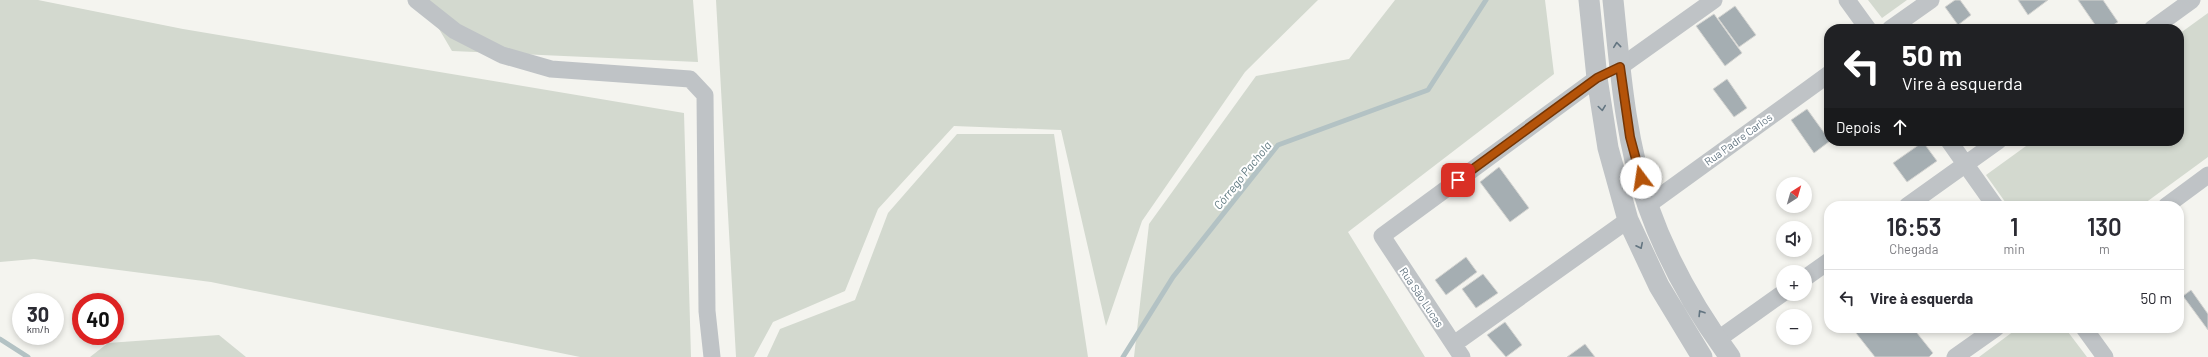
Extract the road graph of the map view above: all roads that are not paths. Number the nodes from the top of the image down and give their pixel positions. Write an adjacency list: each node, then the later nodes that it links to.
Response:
1 (416, 0): 31 (street)
2 (1589, 0): 12 (street)
3 (1613, 0): 11 (street, one-way to 3)
4 (1714, 0): 11 (street)
5 (1848, 0): 8 (street)
6 (1931, 0): 9 (street)
7 (2192, 0): 10 (street)
8 (1865, 24)
9 (1897, 24)
10 (2159, 24)
11 (1620, 67): 12 (street); 21 (street)
12 (1597, 78): 22 (street, one-way to 22); 29 (street, Rua São Lucas)
13 (1824, 78): 21 (street, Rua Padre Carlos)
14 (1953, 146): 16 (street)
15 (1991, 146): 16 (street)
16 (1966, 165): 18 (street); 19 (street)
17 (2208, 175): 20 (street)
18 (1914, 201)
19 (1991, 201)
20 (2173, 201)
21 (1648, 205): 28 (street, one-way to 21)
22 (1628, 220): 29 (street); 30 (street, one-way to 30)
23 (1824, 265): 24 (street)
24 (1812, 273)
25 (1776, 298): 28 (street)
26 (1989, 333): 33 (street)
27 (2088, 333): 34 (street)
28 (1717, 340): 30 (street); 32 (street)
29 (1458, 350)
30 (1698, 355)
31 (712, 357)
32 (1730, 357)
33 (1955, 357)
34 (2105, 357)

